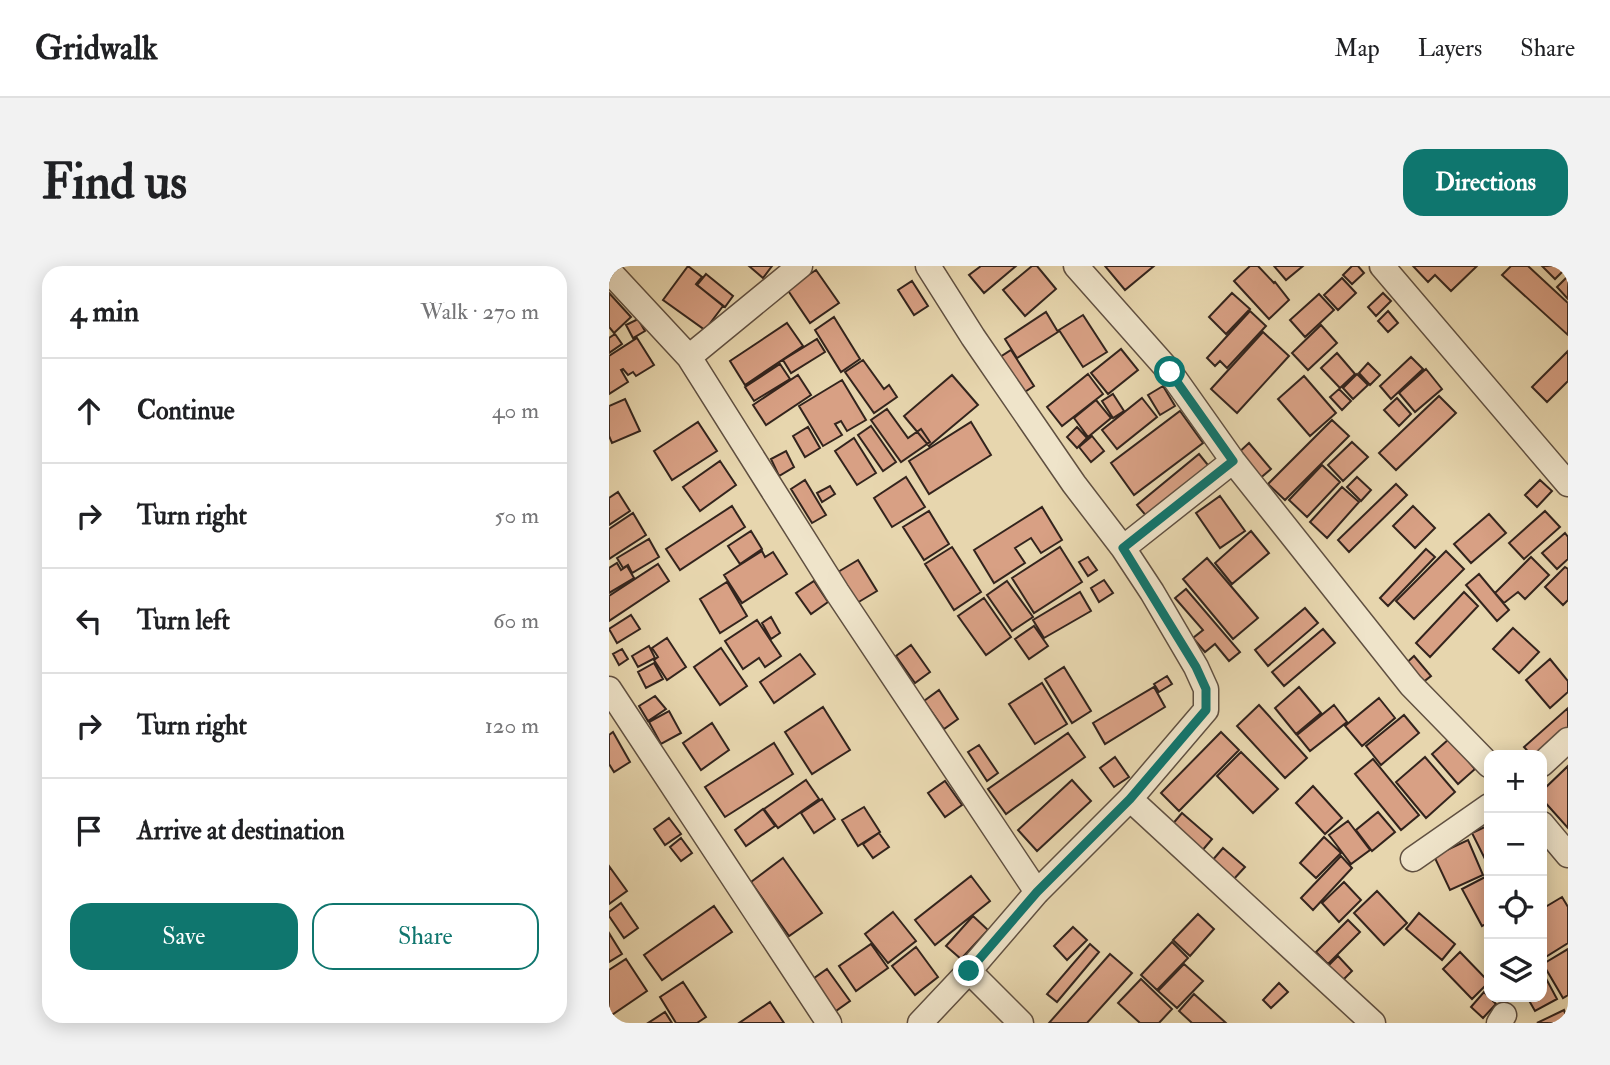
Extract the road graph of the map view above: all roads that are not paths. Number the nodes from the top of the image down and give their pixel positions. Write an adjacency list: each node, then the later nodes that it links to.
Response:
1 (800, 266): 6 (street)
2 (928, 266): 9 (street)
3 (1076, 266): 7 (street)
4 (1382, 266): 8 (street)
5 (609, 271): 6 (street)
6 (689, 357): 19 (street)
7 (1233, 461): 9 (street); 13 (street)
8 (1568, 484)
9 (1123, 548): 14 (street)
10 (609, 689): 22 (street)
11 (1568, 740): 12 (street)
12 (1547, 759)
13 (1484, 760)
14 (1130, 799): 19 (street); 24 (street)
15 (1484, 809): 18 (street)
16 (1547, 830): 17 (street)
17 (1568, 855)
18 (1413, 859)
19 (1037, 892): 20 (street)
20 (969, 971): 21 (street); 23 (street)
21 (922, 1022)
22 (829, 1023)
23 (1021, 1023)
24 (1373, 1023)

